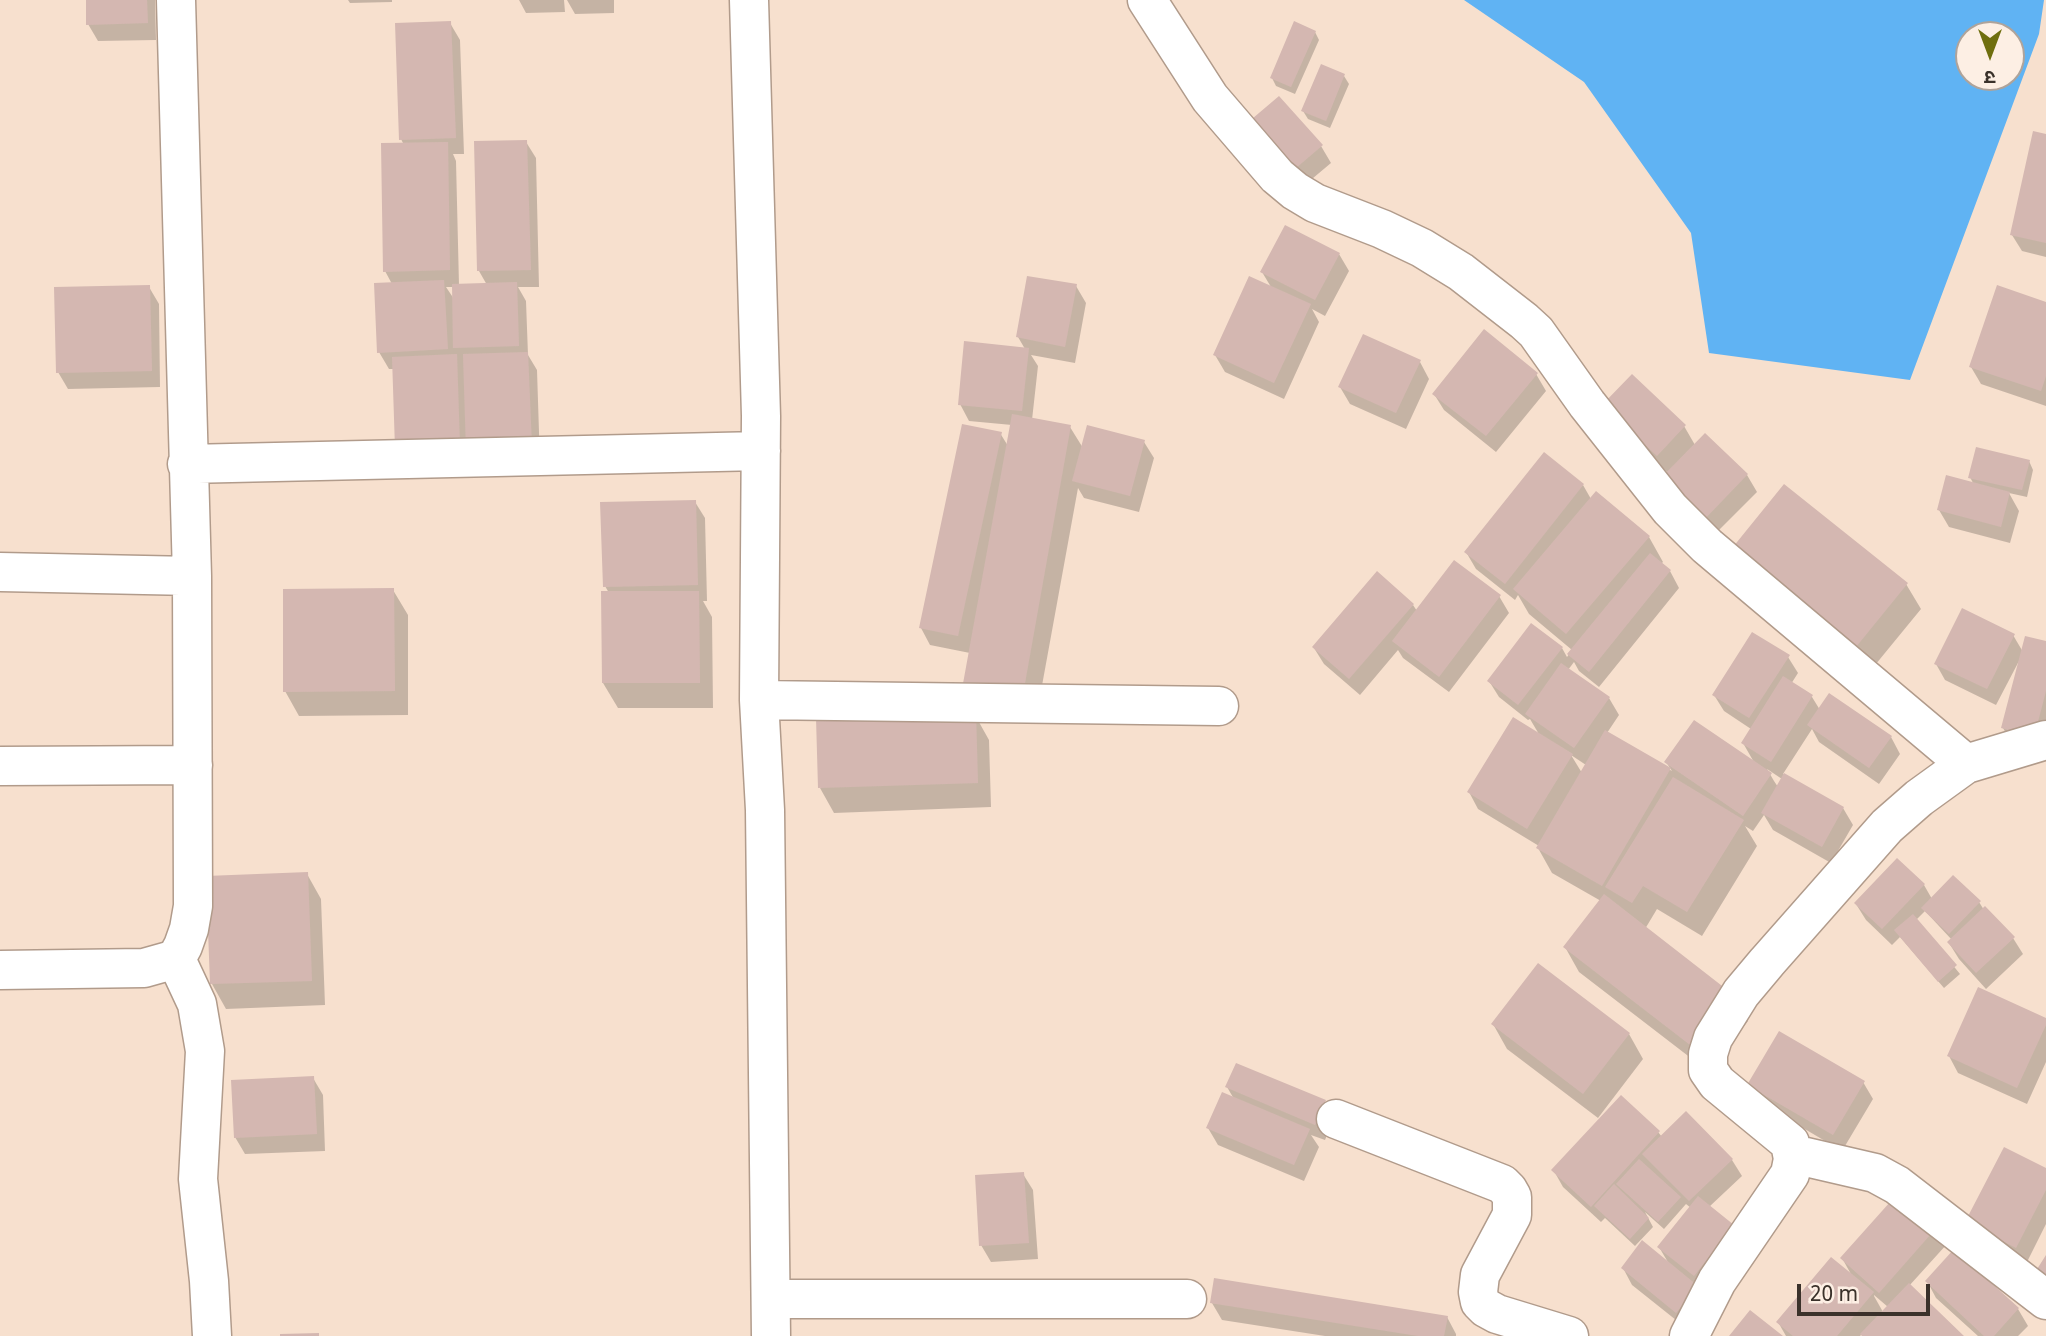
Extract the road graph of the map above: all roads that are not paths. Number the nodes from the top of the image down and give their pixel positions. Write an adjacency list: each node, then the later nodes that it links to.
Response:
1 (176, 0): 5 (street)
2 (749, 0): 4 (street)
3 (1147, 0): 11 (street)
4 (761, 451): 5 (street); 8 (street)
5 (187, 464): 7 (street)
6 (0, 572): 7 (street)
7 (192, 576): 12 (street)
8 (759, 700): 9 (street); 18 (street)
9 (1219, 706)
10 (2046, 740): 11 (street)
11 (1966, 764): 17 (street)
12 (193, 765): 13 (street); 14 (street)
13 (0, 766)
14 (176, 959): 15 (street); 21 (street)
15 (0, 970)
16 (1336, 1119): 23 (street)
17 (1793, 1154): 20 (street); 24 (street)
18 (771, 1299): 19 (street); 22 (street)
19 (1188, 1300)
20 (2046, 1300)
21 (212, 1336)
22 (771, 1336)
23 (1569, 1336)
24 (1689, 1336)

